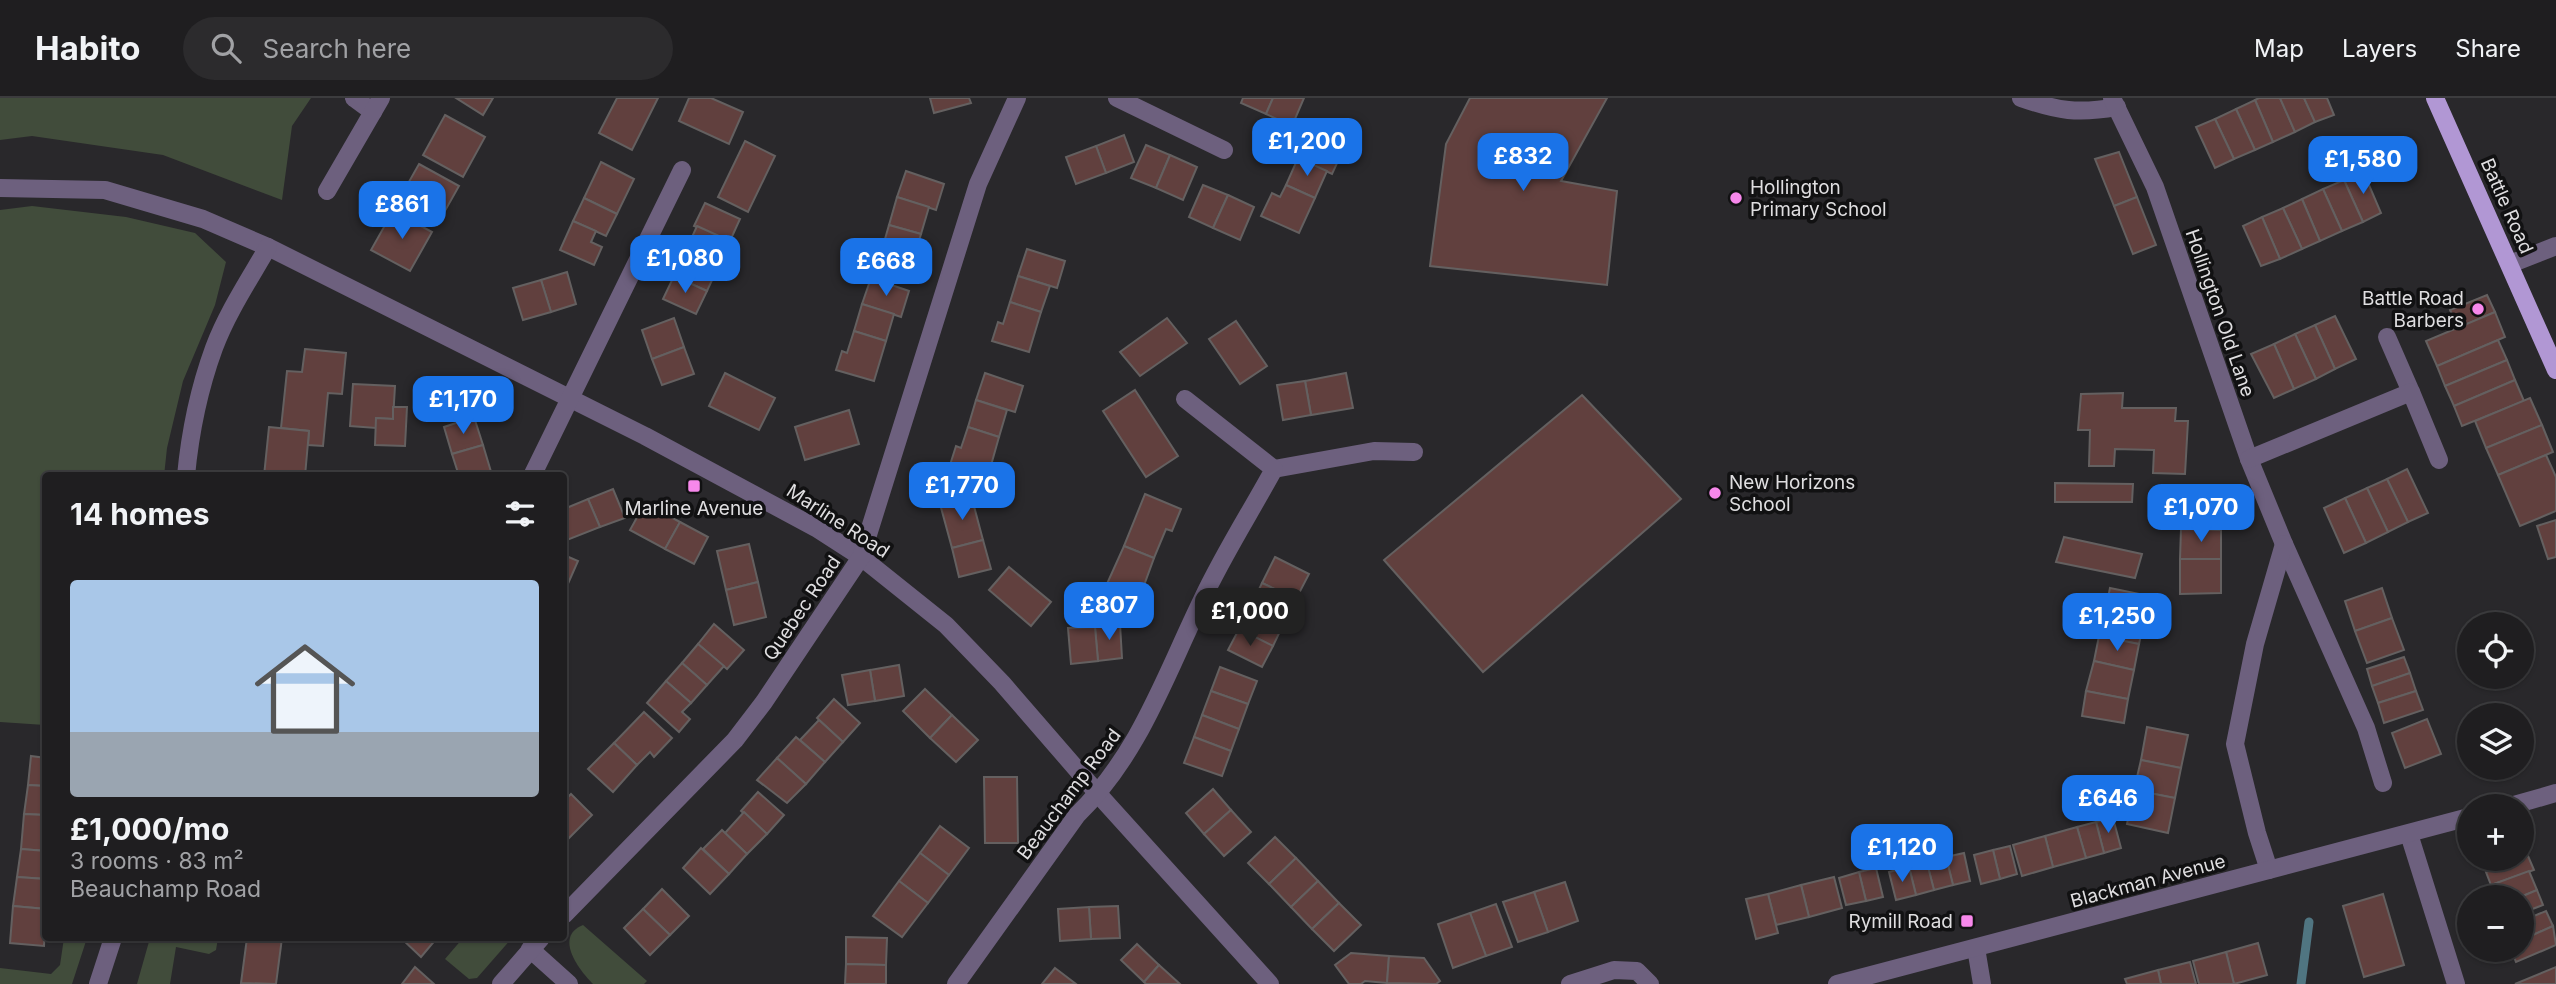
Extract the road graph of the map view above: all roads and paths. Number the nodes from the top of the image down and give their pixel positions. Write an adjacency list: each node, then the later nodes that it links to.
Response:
1 (354, 98): 7 (street)
2 (1017, 98): 27 (street, Quebec Road)
3 (1117, 98): 8 (street)
4 (2021, 98): 6 (street)
5 (2435, 98): 14 (main road, Battle Road)
6 (2114, 102): 21 (street, Hollington Old Lane)
7 (377, 105): 11 (street)
8 (1224, 149)
9 (682, 170): 18 (street)
10 (0, 188): 13 (street, Marline Road)
11 (327, 191)
12 (2556, 246): 14 (street)
13 (268, 247): 18 (street, Marline Road); 24 (street)
14 (2510, 264): 16 (main road, Battle Road)
15 (2387, 337): 17 (street)
16 (2556, 370)
17 (2411, 392): 21 (street); 22 (street)
18 (568, 399): 25 (street); 27 (street, Marline Road)
19 (1185, 399): 23 (street)
20 (1413, 452): 23 (street)
21 (2249, 459): 26 (street, Hollington Old Lane)
22 (2439, 460)
23 (1274, 469): 30 (street, Beauchamp Road)
24 (187, 472)
25 (534, 472)
26 (2284, 544): 28 (street, Hollington Old Lane); 34 (street)
27 (861, 557): 30 (street, Marline Road); 35 (street, Quebec Road)
28 (2384, 783)
29 (2556, 793): 31 (street)
30 (1099, 795): 42 (street, Beauchamp Road); 43 (street, Marline Road)
31 (2534, 799)
32 (2457, 820): 33 (street, Blackman Avenue)
33 (2409, 834): 34 (street, Blackman Avenue); 48 (street)
34 (2269, 870): 38 (street, Blackman Avenue)
35 (567, 912)
36 (112, 941): 39 (street)
37 (536, 944): 40 (street); 41 (street)
38 (1976, 948): 46 (street, Blackman Avenue); 47 (street)
39 (98, 984)
40 (501, 984)
41 (569, 984)
42 (956, 984)
43 (1270, 984)
44 (1570, 984): 45 (street)
45 (1650, 984)
46 (1837, 984)
47 (1982, 984)
48 (2456, 984)

